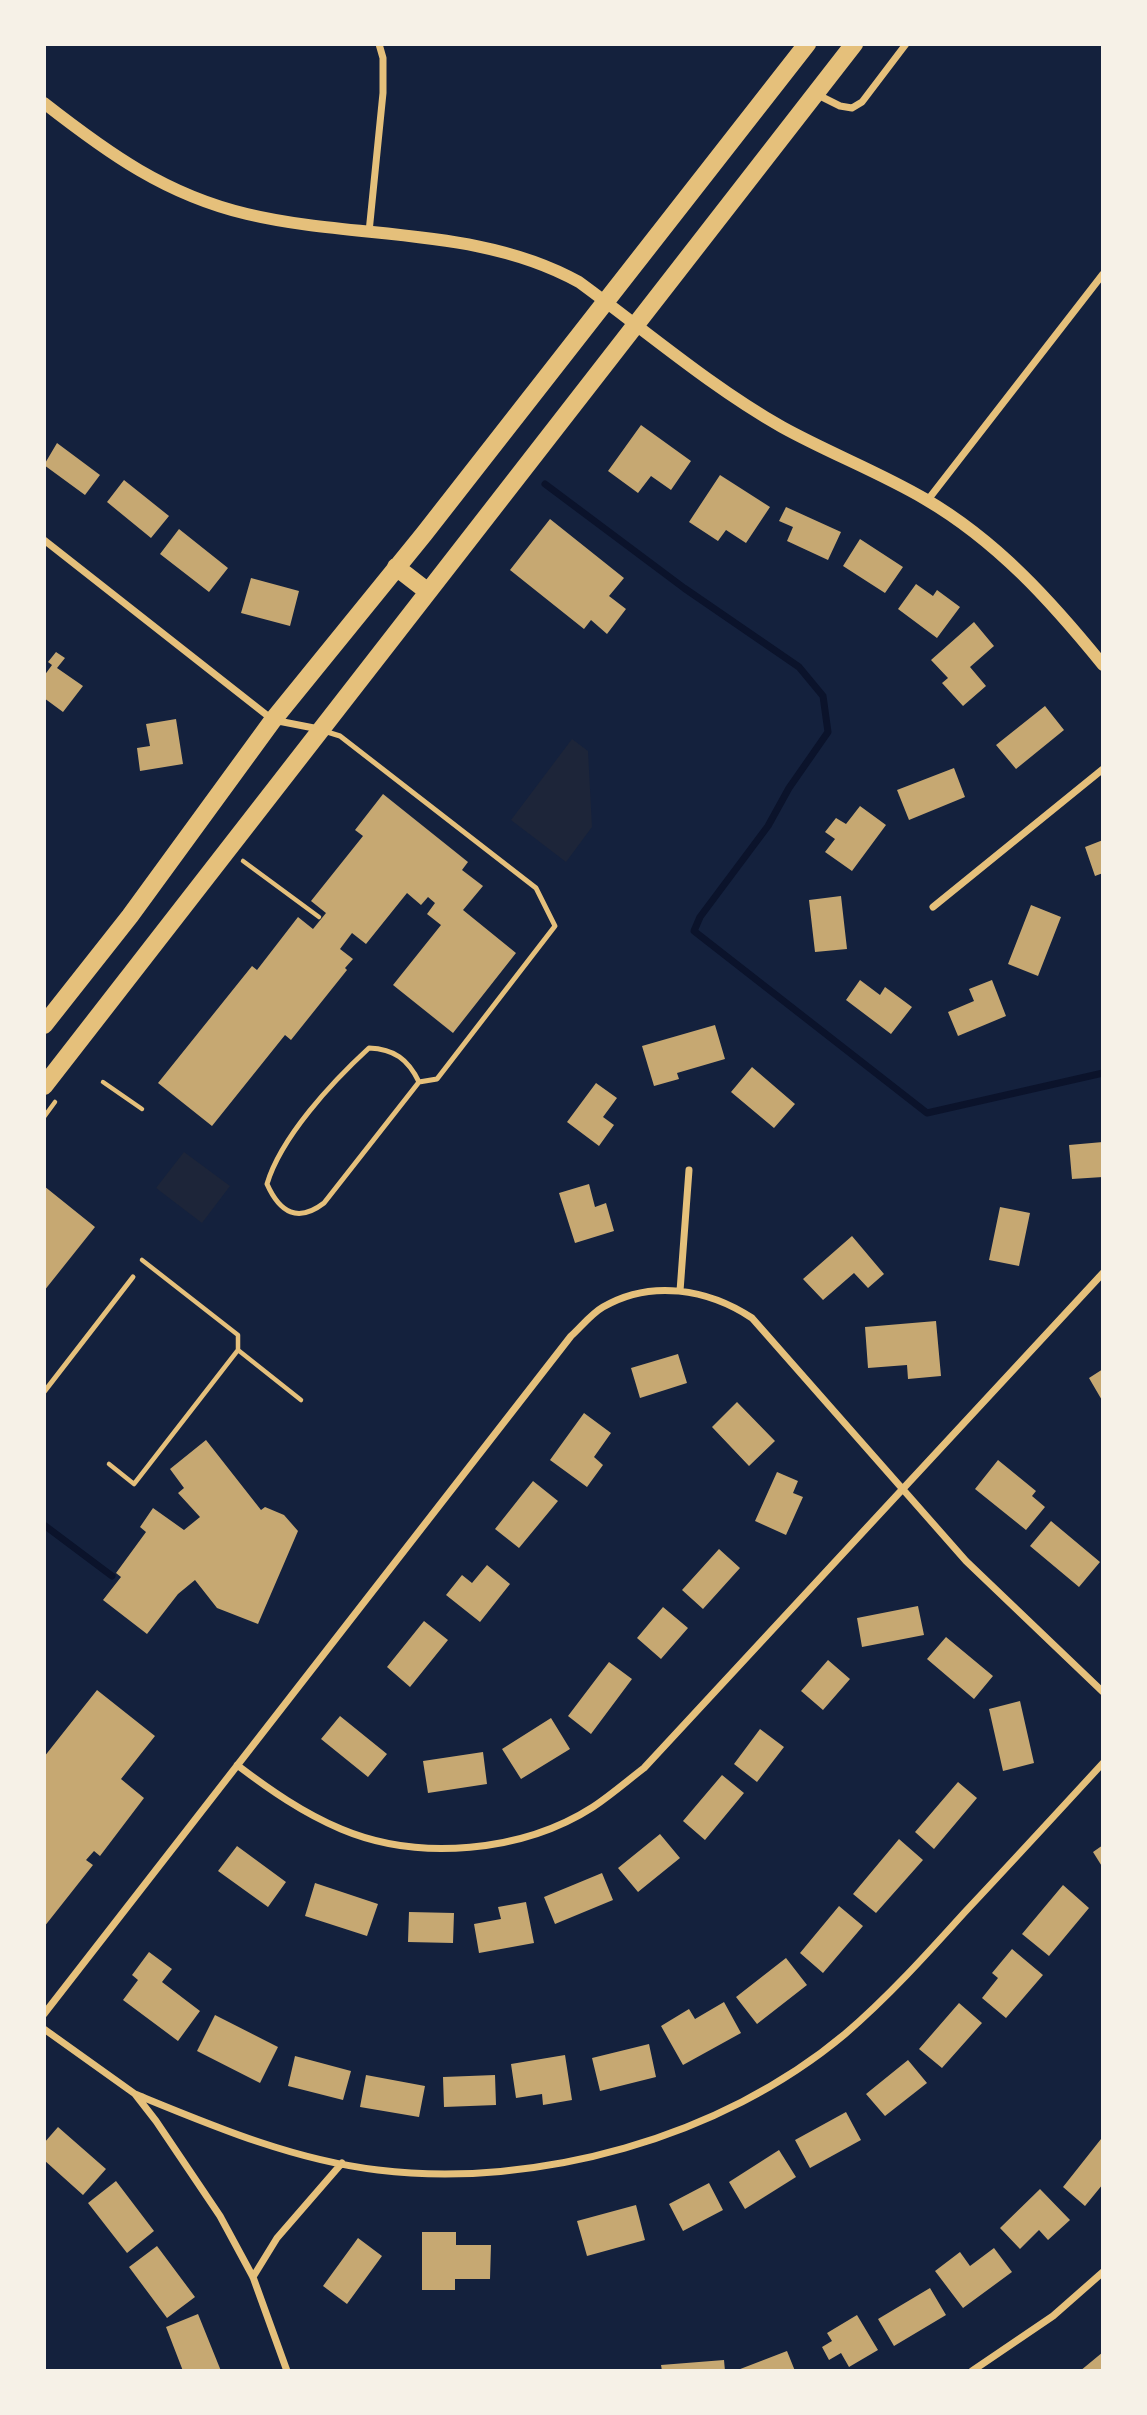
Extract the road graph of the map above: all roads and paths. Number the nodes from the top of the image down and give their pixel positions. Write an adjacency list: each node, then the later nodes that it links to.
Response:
1 (379, 44): 7 (street)
2 (807, 44): 9 (main road)
3 (854, 44): 5 (main road)
4 (906, 44): 5 (street)
5 (816, 93): 10 (main road)
6 (44, 103): 7 (street)
7 (369, 232): 9 (street)
8 (1103, 274): 11 (street)
9 (605, 300): 10 (street); 13 (main road)
10 (636, 325): 11 (street); 14 (main road)
11 (928, 500): 15 (street)
12 (44, 540): 16 (street)
13 (396, 567): 14 (main road); 16 (main road)
14 (427, 590): 17 (main road)
15 (1103, 665)
16 (273, 720): 17 (street); 22 (main road)
17 (321, 730): 24 (lane); 25 (main road)
18 (1103, 769): 20 (street)
19 (243, 861): 21 (path)
20 (933, 907)
21 (319, 917)
22 (44, 1025)
23 (103, 1082): 26 (path)
24 (419, 1082): 24 (lane)
25 (44, 1086)
26 (142, 1109)
27 (689, 1170): 31 (street)
28 (142, 1260): 32 (path)
29 (1103, 1273): 36 (street)
30 (133, 1277): 33 (lane)
31 (680, 1291): 36 (street); 39 (street)
32 (237, 1350): 34 (path); 35 (path)
33 (44, 1392)
34 (301, 1400)
35 (109, 1464)
36 (901, 1490): 37 (street); 39 (street)
37 (1103, 1692)
38 (1103, 1763): 43 (street)
39 (237, 1765): 40 (street)
40 (44, 2014)
41 (44, 2029): 42 (street)
42 (135, 2094): 43 (street); 45 (street)
43 (342, 2163): 45 (street)
44 (1103, 2272): 47 (street)
45 (253, 2277): 46 (street)
46 (287, 2371)
47 (972, 2371)

